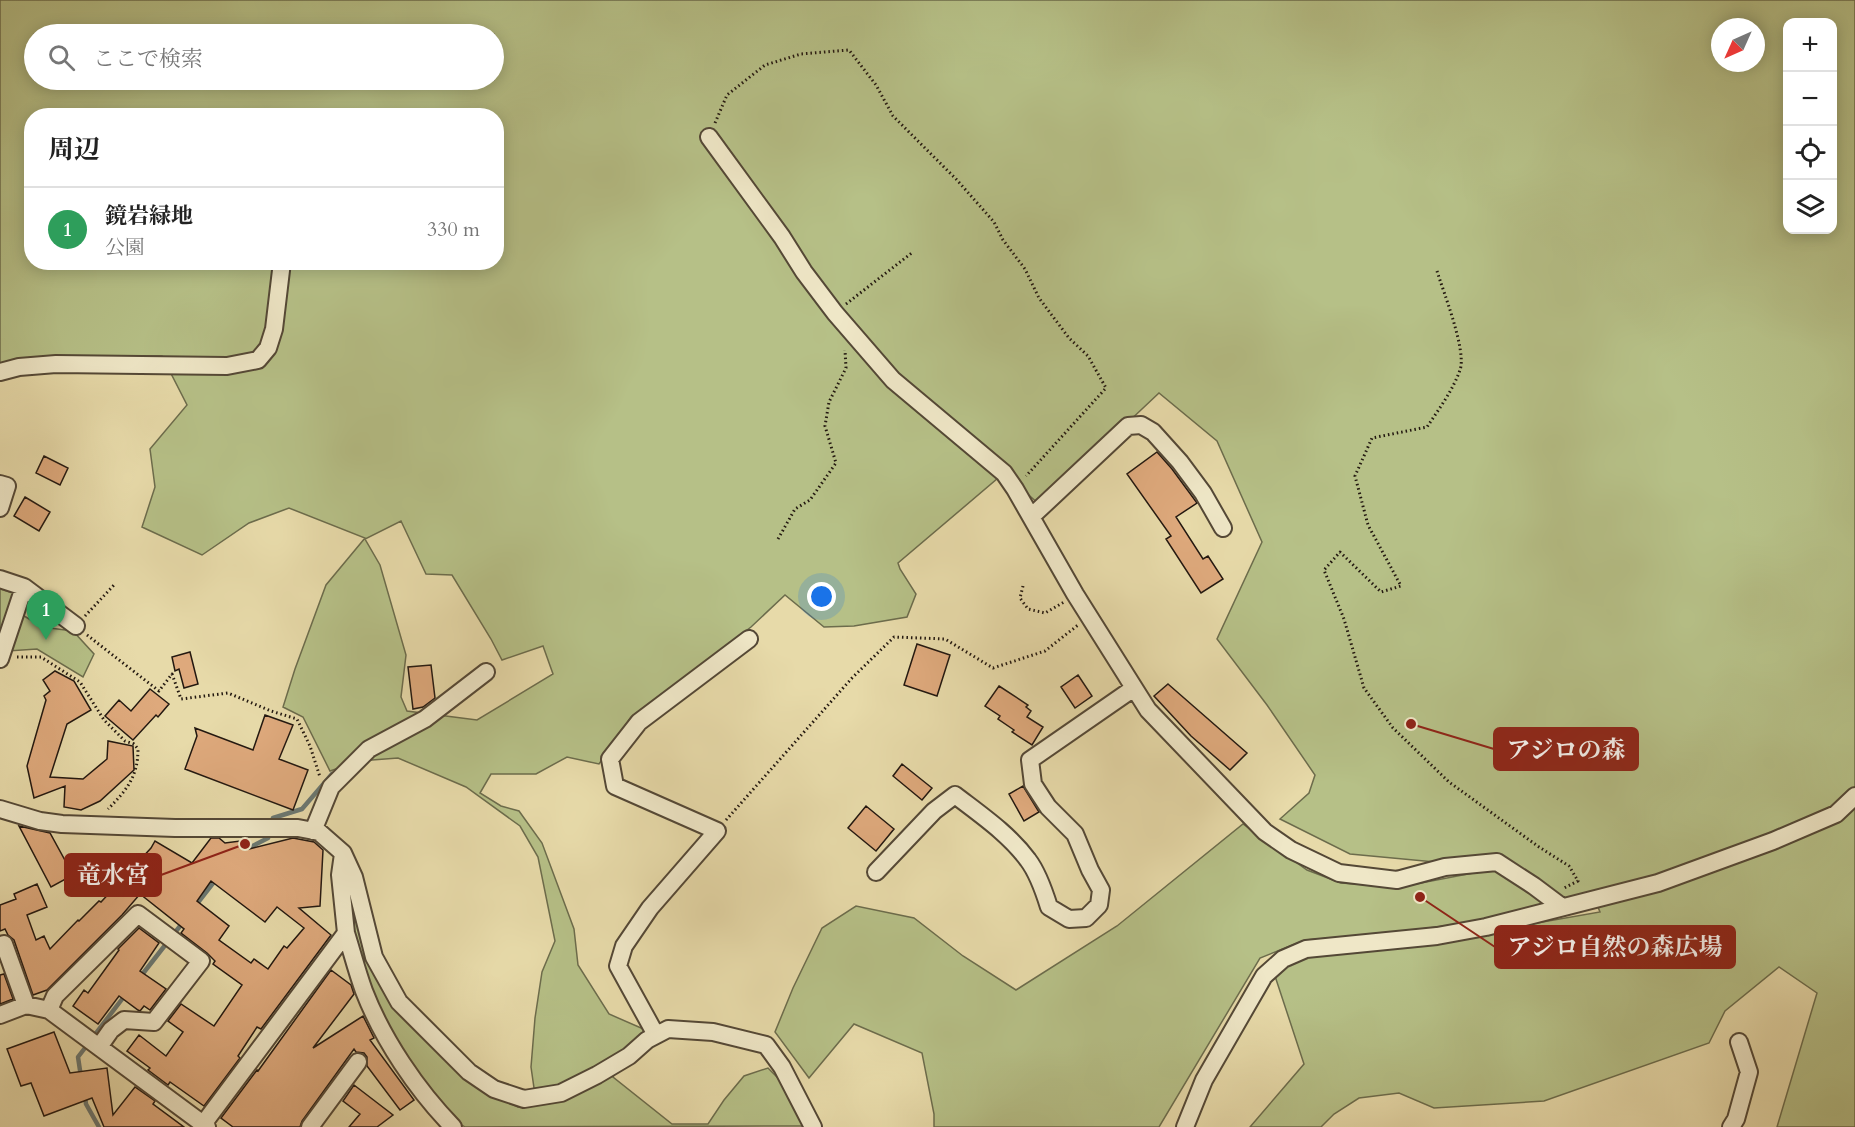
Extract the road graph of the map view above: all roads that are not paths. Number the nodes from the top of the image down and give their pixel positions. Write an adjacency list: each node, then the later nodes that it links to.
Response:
1 (710, 137): 6 (street)
2 (281, 270): 3 (street)
3 (0, 372)
4 (0, 484): 5 (street)
5 (0, 508)
6 (1031, 517): 7 (street); 14 (street)
7 (1222, 528)
8 (0, 579): 9 (street)
9 (24, 587): 10 (street); 12 (street)
10 (76, 626)
11 (749, 639): 26 (street)
12 (1, 654)
13 (486, 672): 17 (street)
14 (1134, 688): 19 (street); 20 (street)
15 (1855, 796): 20 (street)
16 (0, 809): 17 (street)
17 (314, 831): 18 (street)
18 (344, 853): 21 (street); 26 (street)
19 (876, 872)
20 (1562, 907): 34 (street)
21 (346, 933): 30 (street); 32 (street)
22 (4, 944): 23 (street)
23 (26, 1005): 24 (street); 25 (street)
24 (49, 1010): 28 (street); 28 (street)
25 (0, 1015)
26 (656, 1035): 33 (street)
27 (1739, 1042): 35 (street)
28 (99, 1047): 30 (street)
29 (358, 1062): 31 (street)
30 (204, 1126)
31 (309, 1127)
32 (453, 1127)
33 (813, 1127)
34 (1185, 1127)
35 (1731, 1127)

